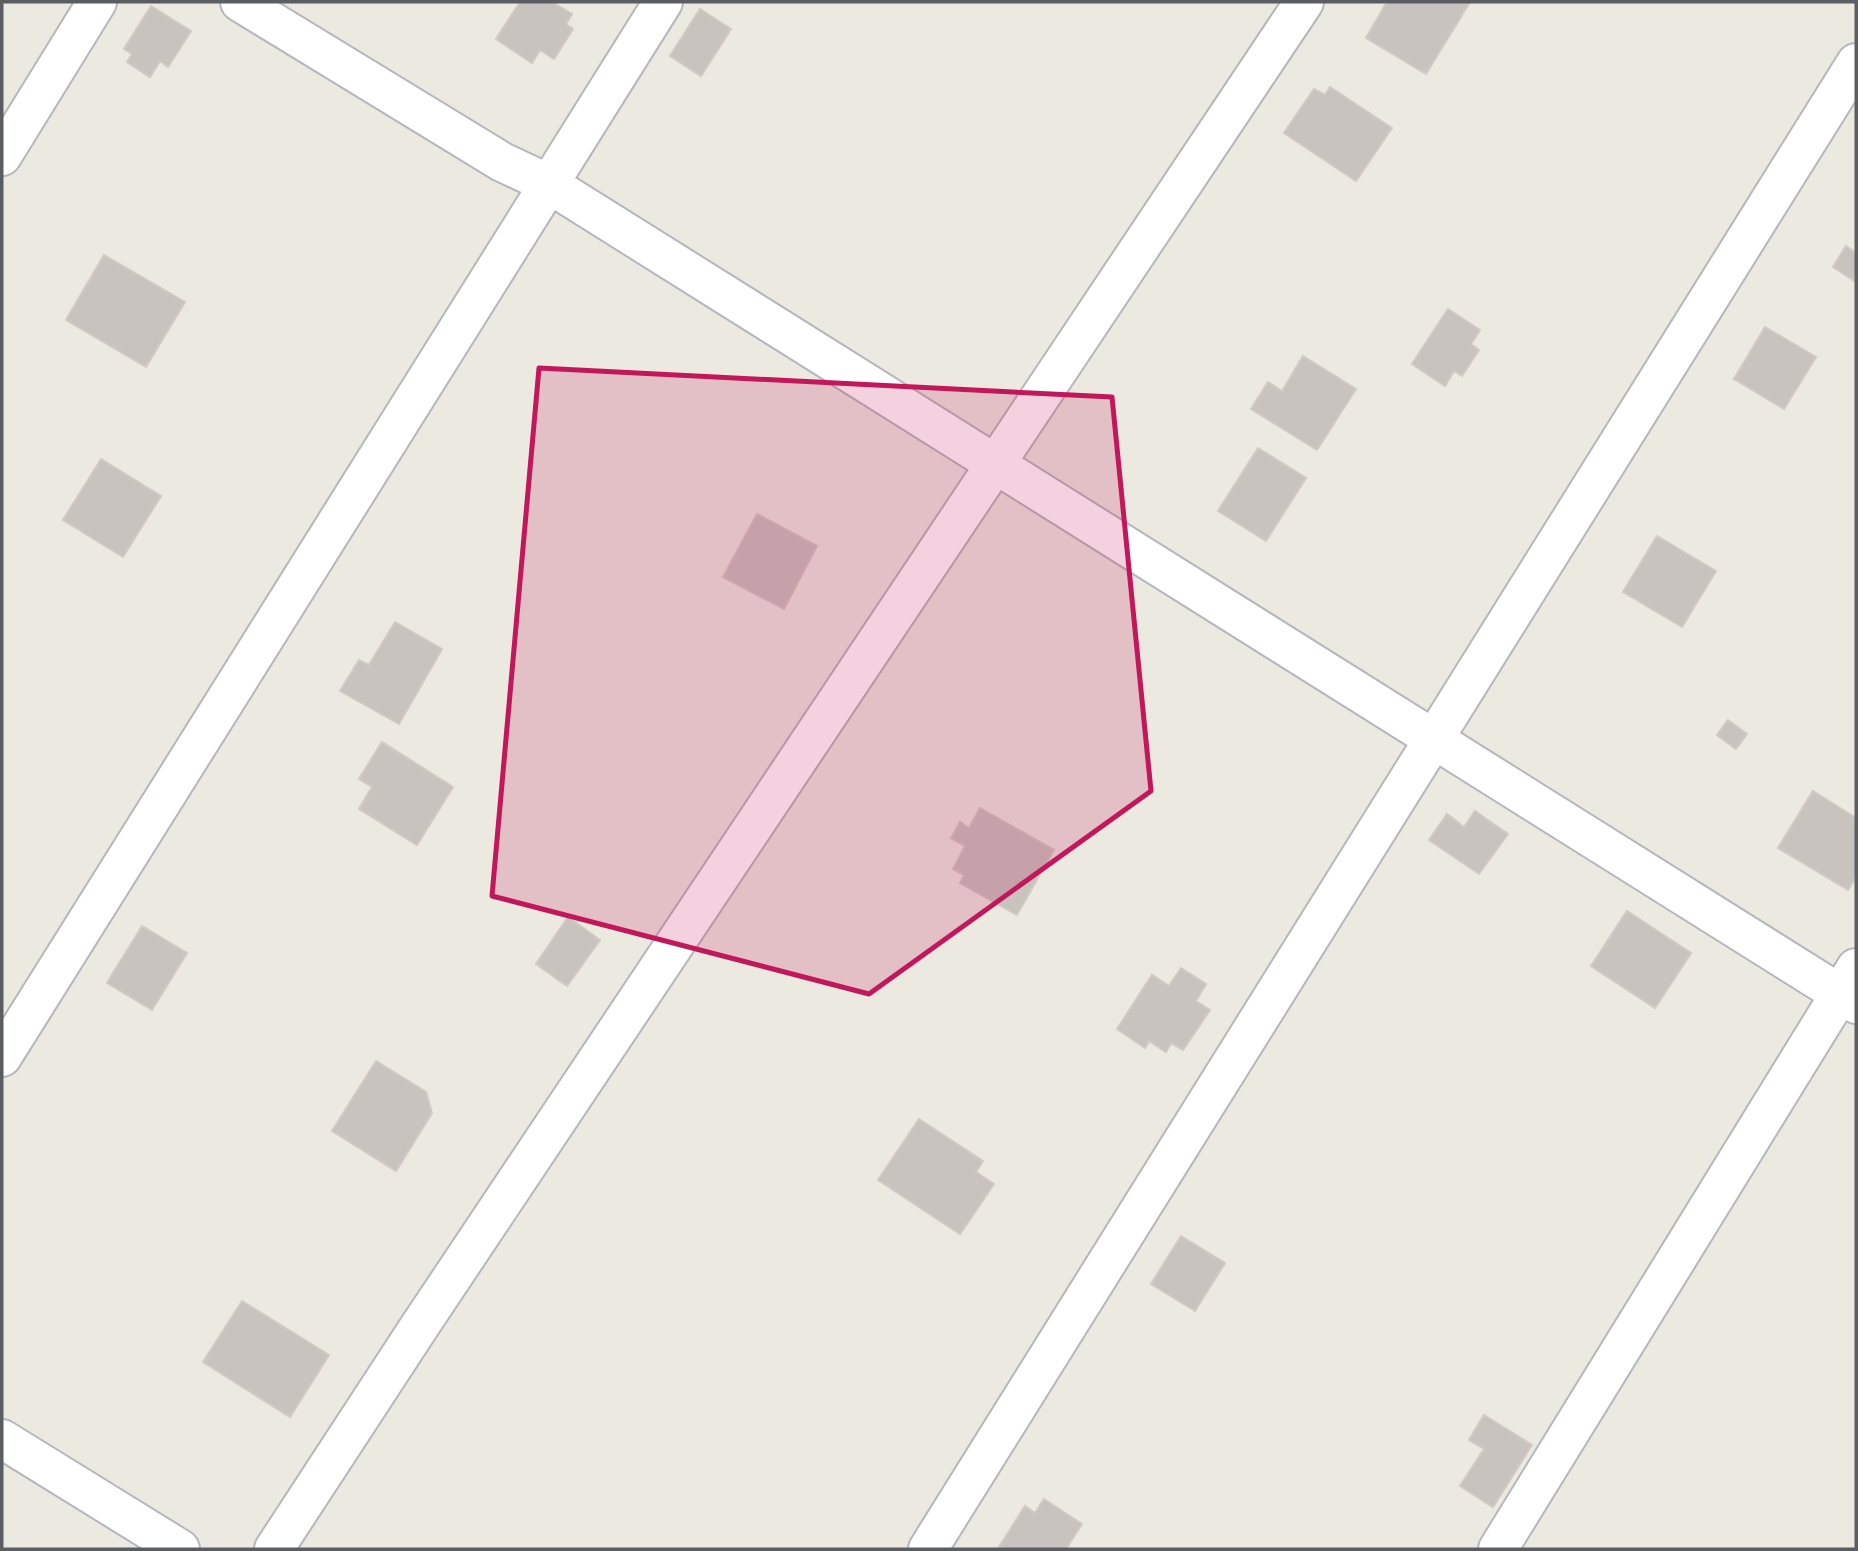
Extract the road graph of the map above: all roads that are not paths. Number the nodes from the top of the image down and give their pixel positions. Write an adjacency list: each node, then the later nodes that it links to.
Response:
1 (97, 2): 6 (street)
2 (240, 2): 7 (street)
3 (663, 2): 7 (street)
4 (1304, 2): 8 (street)
5 (1856, 63): 9 (street)
6 (2, 156)
7 (549, 184): 8 (street); 11 (street)
8 (996, 463): 9 (street); 14 (street)
9 (1434, 739): 10 (street); 15 (street)
10 (1851, 989): 16 (street)
11 (2, 1057)
12 (2, 1439): 13 (street)
13 (180, 1549)
14 (274, 1549)
15 (928, 1549)
16 (1498, 1549)

